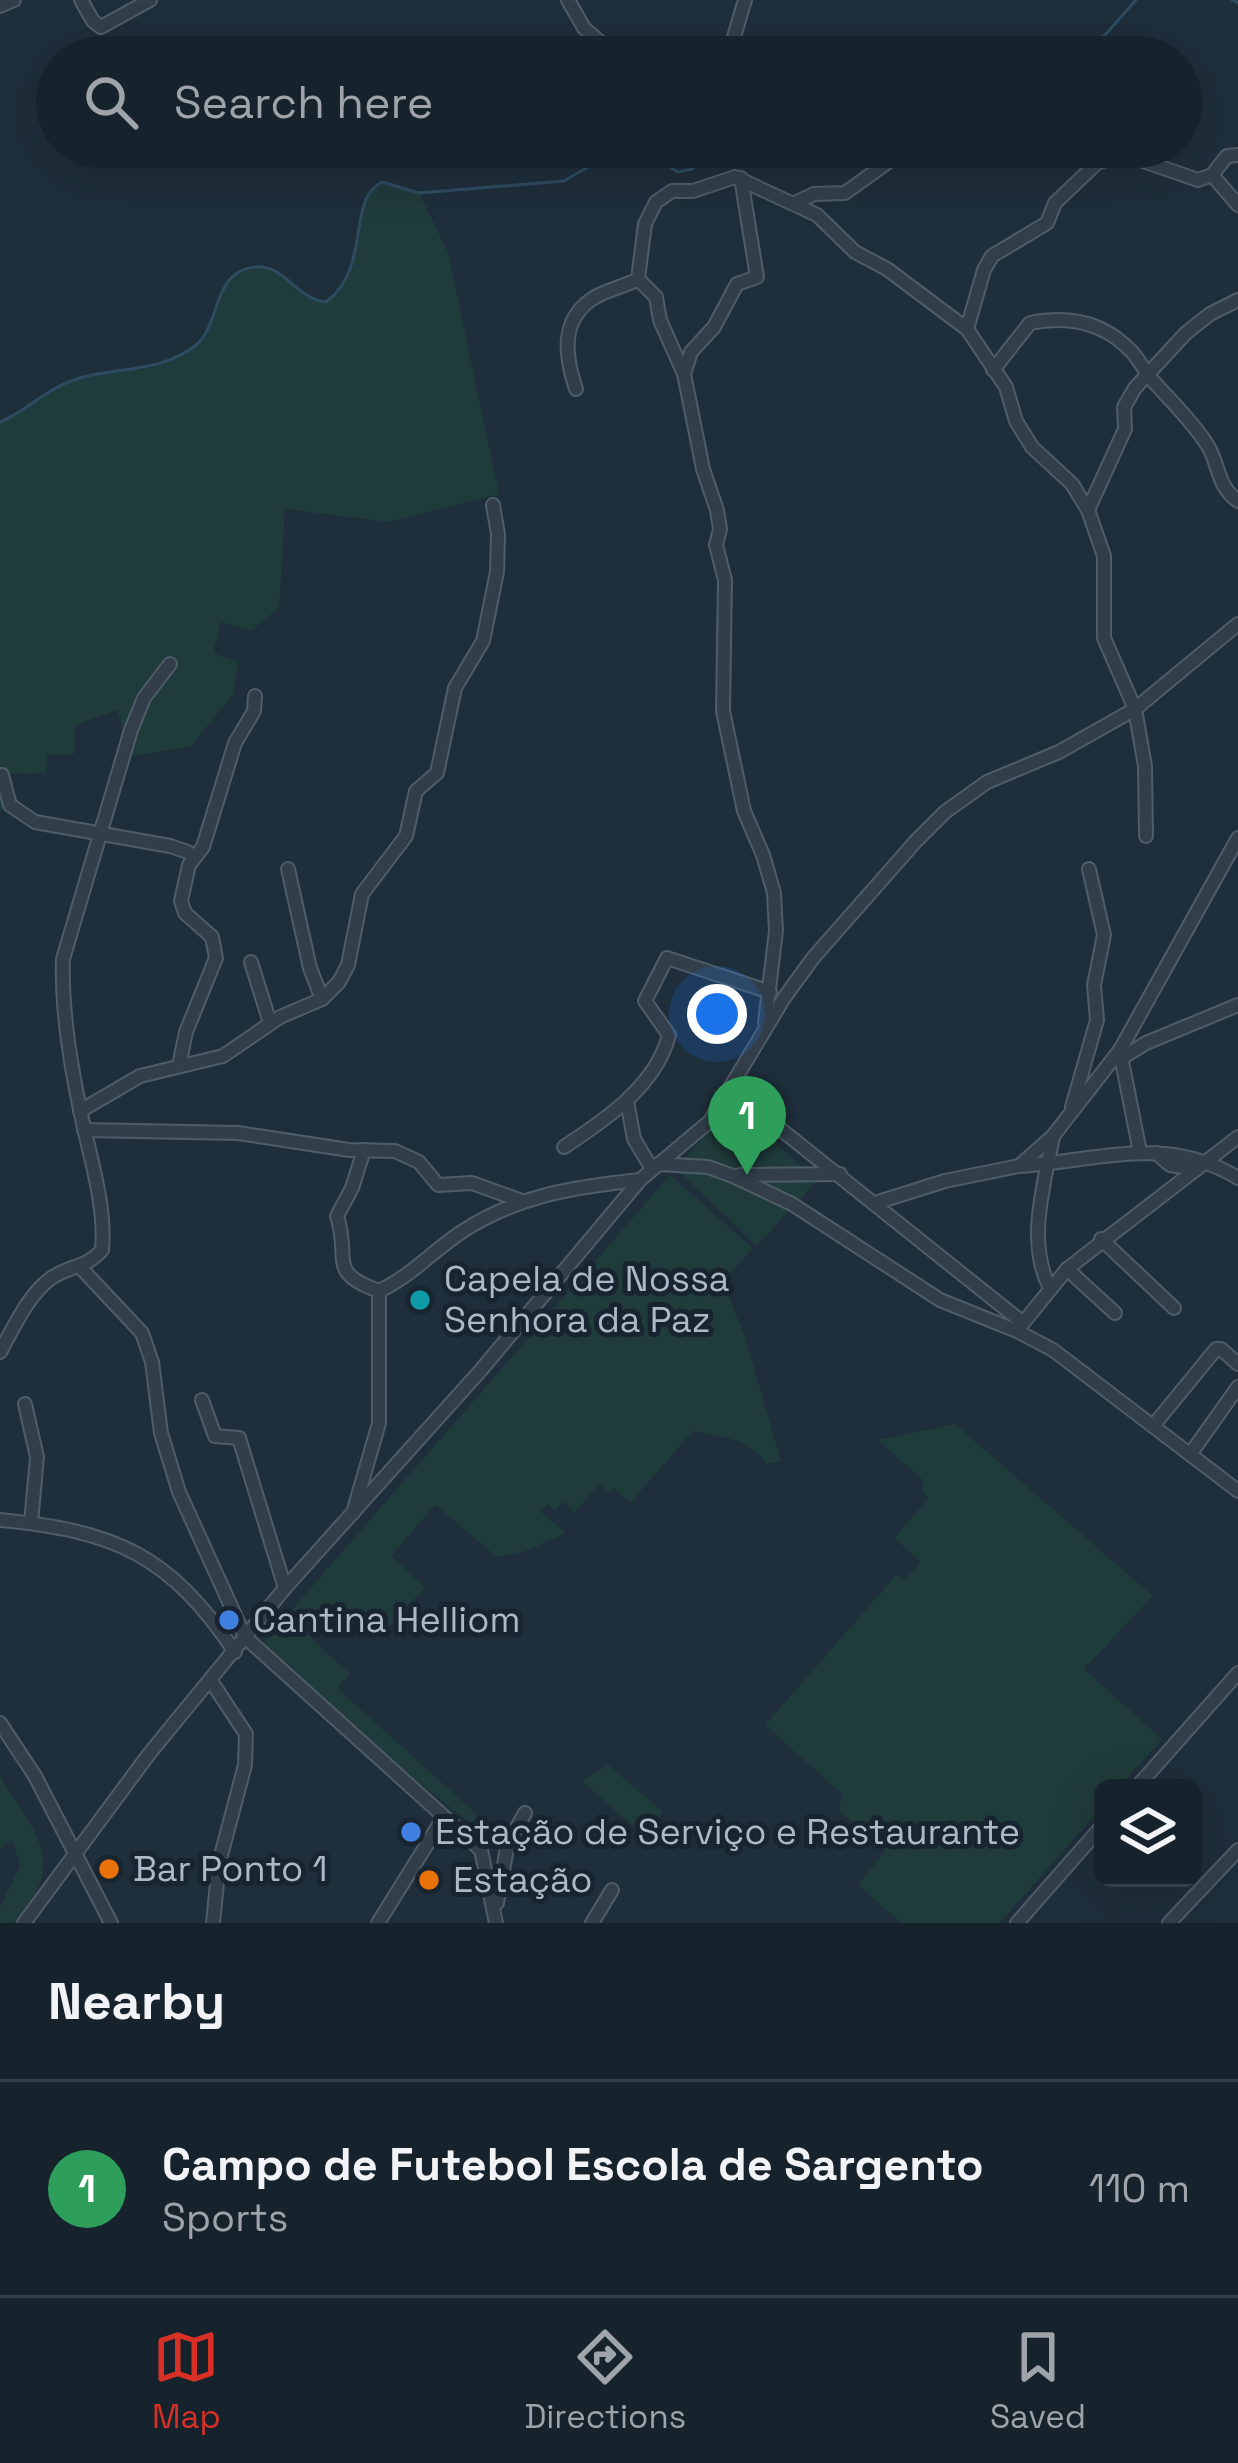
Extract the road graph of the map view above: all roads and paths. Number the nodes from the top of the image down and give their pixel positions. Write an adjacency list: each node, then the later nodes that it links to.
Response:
1 (14, 0): 6 (street)
2 (81, 0): 3 (street)
3 (150, 0)
4 (568, 0): 7 (street)
5 (745, 0): 8 (street)
6 (0, 7)
7 (593, 36)
8 (734, 36)
9 (1238, 155): 13 (street)
10 (880, 168): 15 (street)
11 (1092, 168): 19 (street)
12 (1164, 168): 13 (street)
13 (1212, 175): 16 (street)
14 (742, 178): 15 (street); 17 (street); 21 (street)
15 (795, 203): 19 (street)
16 (1238, 205)
17 (638, 279): 21 (street); 23 (street)
18 (1238, 300): 22 (street)
19 (968, 328): 20 (street)
20 (993, 370): 22 (street); 26 (street)
21 (684, 374): 39 (street)
22 (1148, 376): 24 (street); 26 (street)
23 (575, 389)
24 (1238, 501)
25 (493, 506): 40 (street)
26 (1088, 510): 30 (street)
27 (1238, 624): 30 (street)
28 (170, 664): 32 (street)
29 (256, 696): 35 (street)
30 (1136, 710): 33 (street); 43 (street)
31 (2, 775): 32 (street)
32 (97, 834): 35 (street); 48 (street)
33 (1146, 836)
34 (1238, 838): 44 (street)
35 (193, 858): 45 (street)
36 (288, 869): 40 (street)
37 (1089, 869): 49 (street)
38 (251, 962): 42 (street)
39 (770, 992): 43 (street); 47 (street)
40 (322, 999): 42 (street)
41 (1238, 1005): 44 (street)
42 (270, 1023): 45 (street)
43 (764, 1029): 46 (street)
44 (1121, 1054): 49 (street); 55 (street)
45 (179, 1066): 48 (street)
46 (733, 1085): 57 (street); 60 (street)
47 (628, 1101): 53 (street); 57 (street)
48 (80, 1111): 50 (street)
49 (1068, 1119): 51 (street)
50 (84, 1130): 54 (street); 67 (street)
51 (1053, 1136): 56 (street); 58 (street)
52 (1238, 1137): 59 (street)
53 (564, 1147)
54 (364, 1150): 64 (street); 70 (street)
55 (1140, 1152): 56 (street); 59 (street)
56 (1048, 1164): 58 (street); 69 (street)
57 (654, 1166): 61 (street); 63 (street)
58 (1019, 1166): 65 (street)
59 (1203, 1166): 62 (street); 66 (street)
60 (841, 1174): 61 (street); 65 (street)
61 (733, 1175): 73 (street)
62 (1238, 1178)
63 (640, 1180): 64 (street); 82 (street)
64 (524, 1202): 70 (street)
65 (875, 1203): 73 (street)
66 (1101, 1239): 68 (street); 71 (street)
67 (80, 1267): 74 (street); 86 (street)
68 (1067, 1269): 69 (street); 72 (street)
69 (1050, 1288): 73 (street)
70 (379, 1291): 82 (street)
71 (1174, 1307)
72 (1115, 1313)
73 (1020, 1326): 79 (street)
74 (0, 1352)
75 (1238, 1364): 79 (street)
76 (1238, 1387): 80 (street)
77 (202, 1400): 85 (street)
78 (25, 1404): 84 (street)
79 (1153, 1426): 80 (street)
80 (1191, 1453): 81 (street)
81 (1238, 1491)
82 (352, 1516): 85 (street)
83 (0, 1520): 84 (street)
84 (31, 1523): 87 (street)
85 (285, 1588): 86 (street)
86 (245, 1637): 87 (street); 93 (street)
87 (235, 1652): 89 (street)
88 (1238, 1673): 91 (street)
89 (212, 1681): 96 (street); 101 (street)
90 (0, 1723): 96 (street)
91 (1144, 1779)
92 (525, 1814): 98 (street)
93 (444, 1817): 98 (street); 102 (street)
94 (1094, 1836): 104 (street)
95 (1238, 1850): 105 (street)
96 (76, 1853): 99 (street); 100 (street)
97 (612, 1890): 103 (street)
98 (495, 1921)
99 (24, 1923)
100 (111, 1923)
101 (213, 1923)
102 (378, 1923)
103 (592, 1923)
104 (1017, 1923)
105 (1168, 1923)

